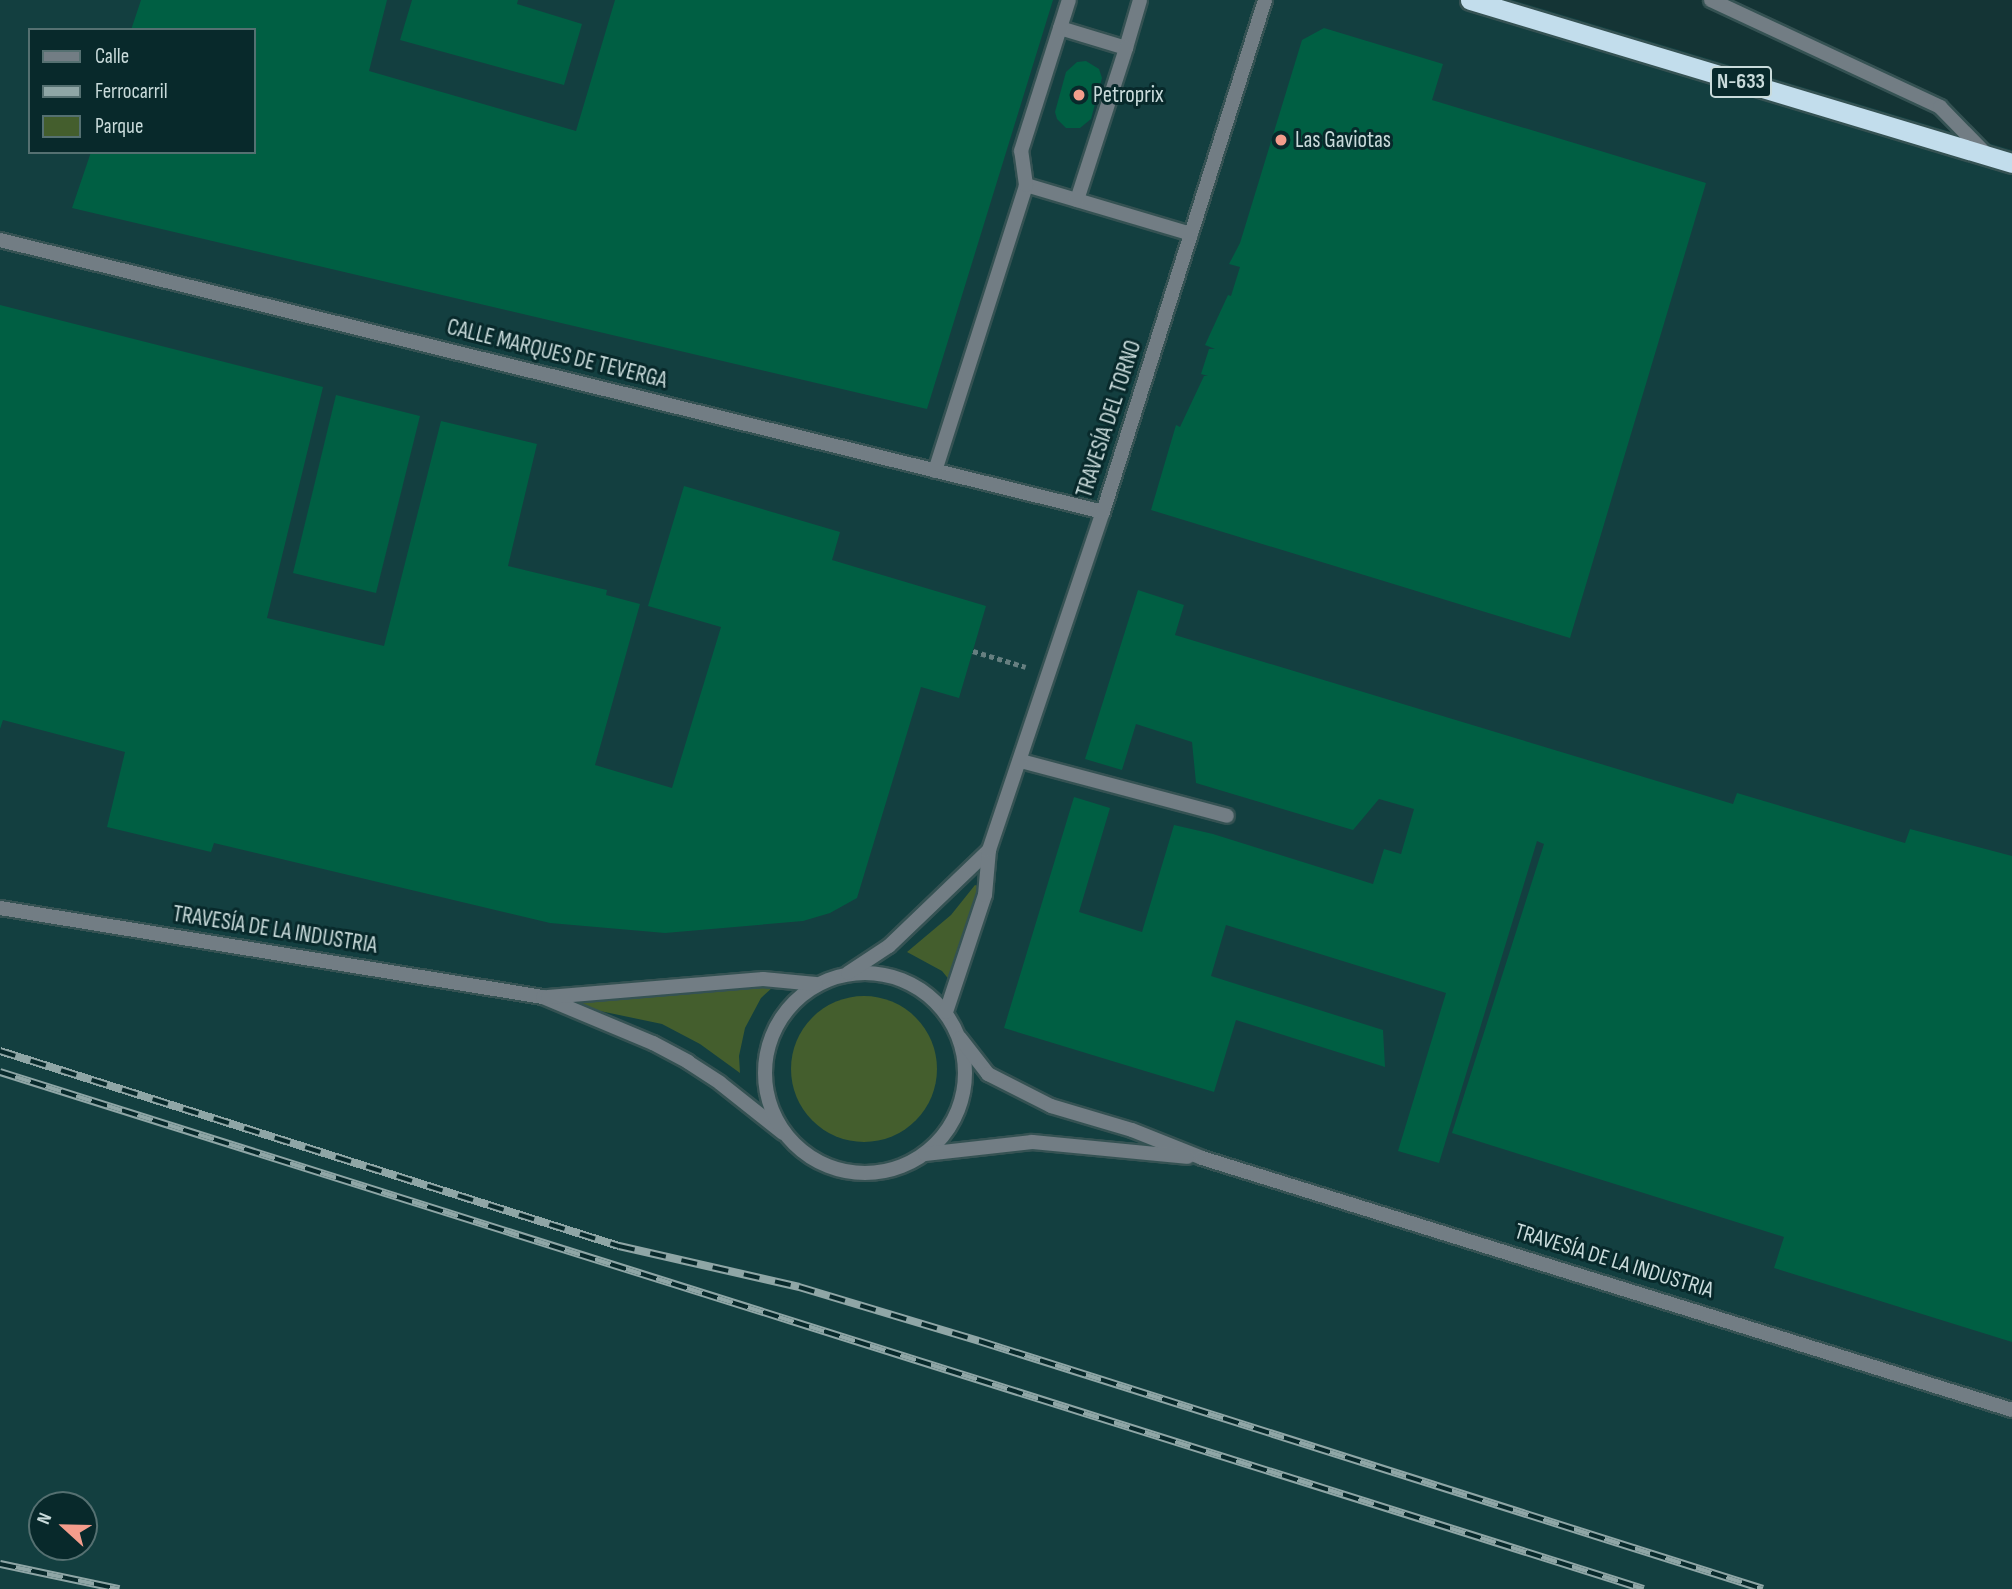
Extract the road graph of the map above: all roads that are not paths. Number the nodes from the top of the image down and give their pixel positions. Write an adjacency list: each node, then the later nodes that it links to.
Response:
1 (1069, 0): 6 (street)
2 (1140, 0): 7 (street)
3 (1265, 0): 12 (street, TRAVESÍA DEL TORNO)
4 (1470, 0): 8 (highway, N-633)
5 (1712, 0): 8 (street)
6 (1060, 28): 7 (street); 10 (street)
7 (1126, 48): 11 (street)
8 (1988, 156): 9 (highway, N-633)
9 (2012, 163)
10 (1026, 185): 11 (street); 14 (street)
11 (1077, 200): 12 (street)
12 (1191, 234): 15 (street, TRAVESÍA DEL TORNO)
13 (0, 240): 14 (street, CALLE MARQUES DE TEVERGA)
14 (935, 471): 15 (street, CALLE MARQUES DE TEVERGA)
15 (1103, 512): 16 (street, TRAVESÍA DEL TORNO)
16 (1021, 761): 17 (street); 18 (street, TRAVESÍA DEL TORNO)
17 (1227, 816)
18 (989, 850): 20 (street, TRAVESÍA DEL TORNO); 23 (street, TRAVESÍA DEL TORNO)
19 (0, 908): 22 (street, TRAVESÍA DE LA INDUSTRIA)
20 (848, 973): 21 (street, TRAVESÍA DE LA INDUSTRIA); 23 (street, TRAVESÍA DE LA INDUSTRIA)
21 (816, 985): 22 (street, TRAVESÍA DE LA INDUSTRIA); 25 (street, TRAVESÍA DE LA INDUSTRIA)
22 (543, 997): 25 (street, TRAVESÍA DE LA INDUSTRIA)
23 (946, 1012): 24 (street, TRAVESÍA DE LA INDUSTRIA)
24 (960, 1038): 26 (street, TRAVESÍA DE LA INDUSTRIA); 27 (street, TRAVESÍA DE LA INDUSTRIA)
25 (783, 1133): 26 (street, TRAVESÍA DE LA INDUSTRIA)
26 (925, 1154): 27 (street, TRAVESÍA DE LA INDUSTRIA)
27 (1202, 1158): 28 (street, TRAVESÍA DE LA INDUSTRIA)
28 (2012, 1410)

